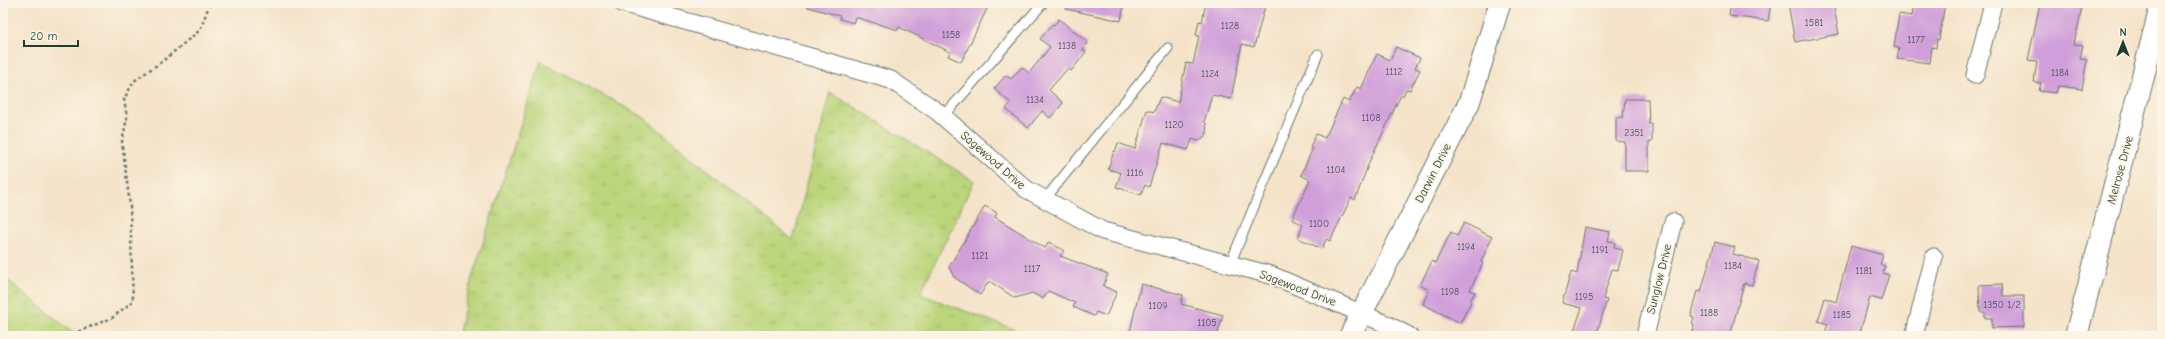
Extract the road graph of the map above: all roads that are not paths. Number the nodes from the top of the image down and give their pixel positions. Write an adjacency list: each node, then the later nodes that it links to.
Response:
1 (622, 3): 9 (street, Sagewood Drive)
2 (1043, 3): 9 (lane)
3 (1500, 3): 14 (street, Darwin Drive)
4 (1993, 3): 8 (street)
5 (2162, 3): 19 (main road, Melrose Drive)
6 (1168, 48): 10 (lane)
7 (1318, 54): 13 (lane)
8 (1976, 75)
9 (943, 117): 10 (street, Sagewood Drive)
10 (1045, 199): 13 (street, Sagewood Drive)
11 (1673, 222): 17 (street, Sunglow Drive)
12 (1934, 257): 18 (street)
13 (1230, 264): 14 (street, Sagewood Drive)
14 (1361, 313): 15 (street, Darwin Drive); 16 (street, Sagewood Drive)
15 (1350, 336)
16 (1409, 336)
17 (1645, 336)
18 (1914, 336)
19 (2076, 336)

